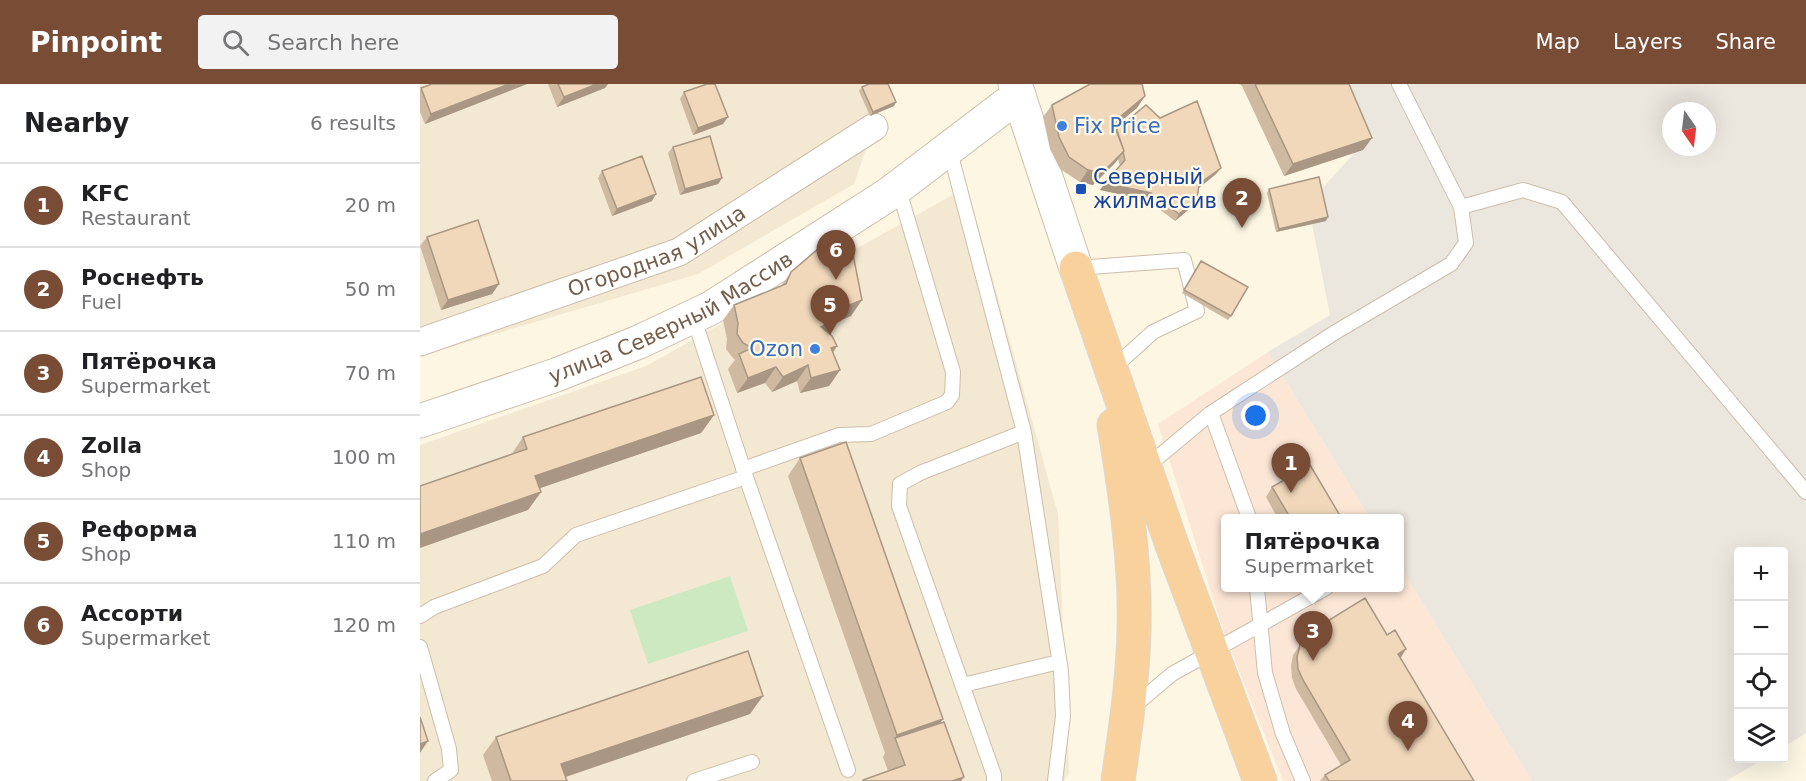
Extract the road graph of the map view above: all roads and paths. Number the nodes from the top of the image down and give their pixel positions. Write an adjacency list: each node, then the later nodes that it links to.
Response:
1 (1399, 84): 6 (lane)
2 (1017, 90): 4 (street, улица Северный Массив); 7 (street)
3 (874, 127): 9 (street, Огородная улица)
4 (949, 148): 5 (street, улица Северный Массив); 13 (lane)
5 (898, 187): 8 (street, улица Северный Массив); 15 (lane)
6 (1461, 207): 11 (lane); 16 (lane)
7 (1076, 268): 10 (highway); 10 (lane)
8 (693, 316): 12 (street, улица Северный Массив); 15 (lane)
9 (420, 342)
10 (1109, 377): 14 (highway); 26 (highway)
11 (1211, 413): 14 (lane); 17 (lane)
12 (420, 421)
13 (1024, 432): 24 (lane); 25 (lane)
14 (1145, 468): 23 (highway)
15 (745, 473): 20 (lane); 28 (lane)
16 (1806, 492)
17 (1247, 514)
18 (1257, 592): 21 (lane)
19 (1319, 592): 21 (lane)
20 (420, 616)
21 (1260, 625): 23 (lane); 35 (lane)
22 (420, 647): 29 (lane)
23 (1212, 651): 26 (lane); 34 (highway)
24 (1059, 662): 25 (lane); 32 (lane)
25 (963, 685): 31 (lane)
26 (1127, 713): 33 (highway)
27 (752, 762): 30 (lane)
28 (848, 770)
29 (435, 781)
30 (694, 781)
31 (994, 781)
32 (1055, 781)
33 (1118, 781)
34 (1260, 781)
35 (1303, 781)

